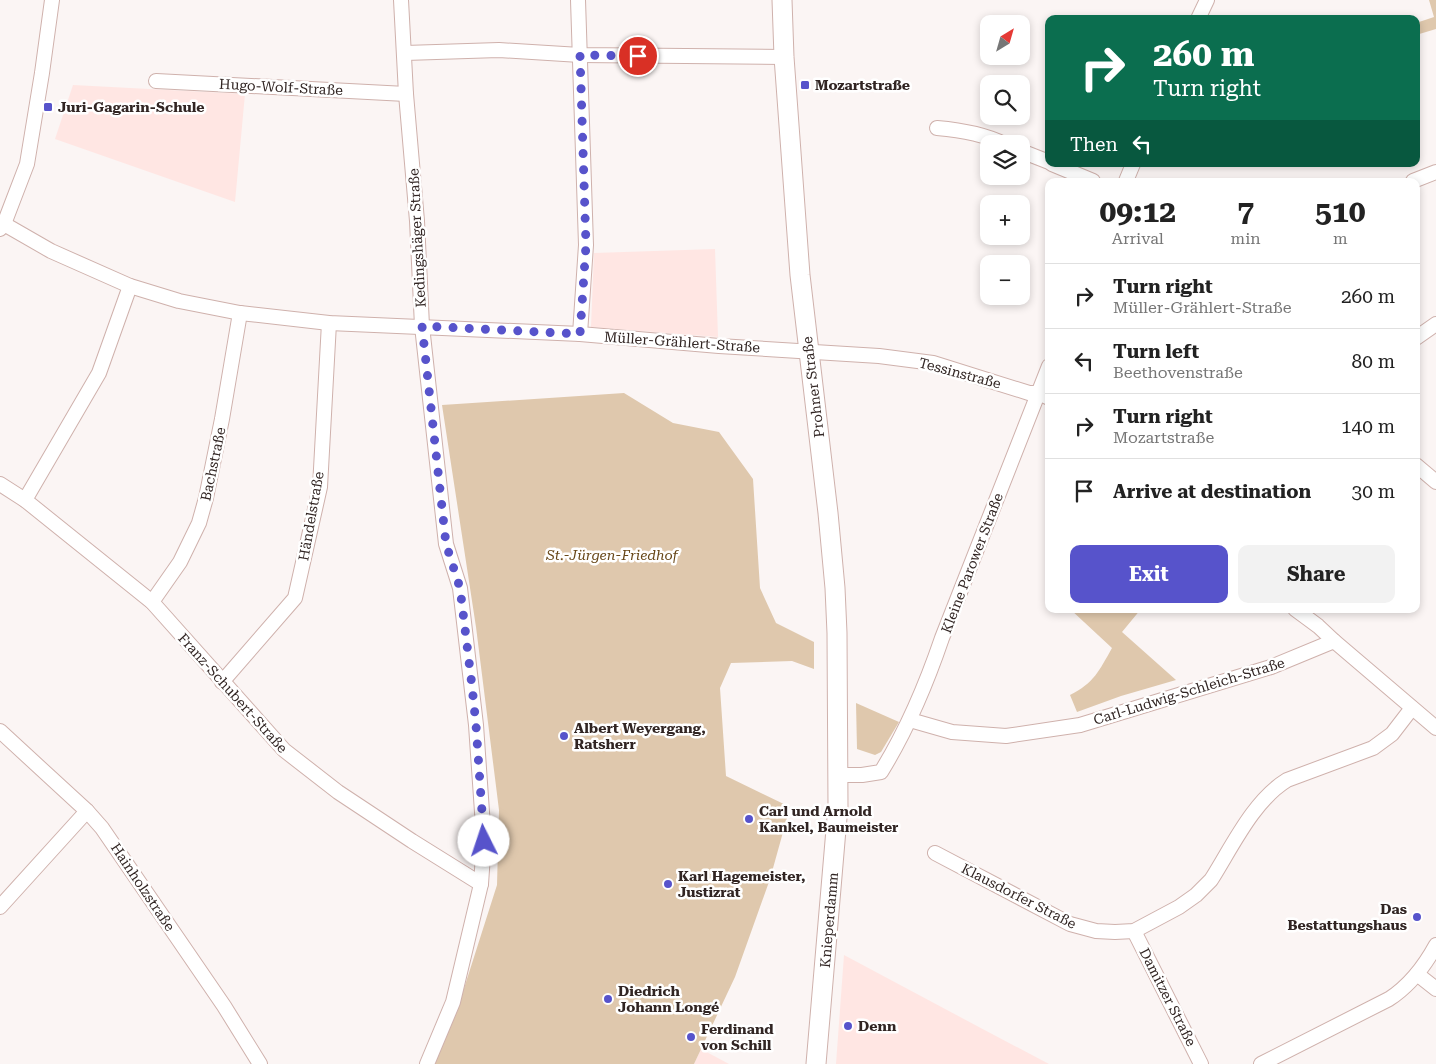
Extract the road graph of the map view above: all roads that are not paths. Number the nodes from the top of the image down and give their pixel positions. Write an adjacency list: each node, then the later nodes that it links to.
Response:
1 (52, 0): 20 (street)
2 (402, 0): 7 (street, Kedingshäger Straße)
3 (578, 0): 8 (street)
4 (782, 0): 9 (main road, Prohner Straße)
5 (1207, 0): 6 (street)
6 (1200, 15)
7 (405, 54): 8 (street); 11 (street, Kedingshäger Straße)
8 (580, 55): 9 (street); 26 (street)
9 (784, 57): 28 (main road, Prohner Straße)
10 (156, 80): 11 (street, Hugo-Wolf-Straße)
11 (406, 94): 25 (street, Kedingshäger Straße)
12 (937, 128): 13 (street)
13 (980, 136)
14 (1030, 155): 15 (street)
15 (1045, 160)
16 (1059, 167): 18 (street)
17 (1436, 172): 19 (street)
18 (1086, 178)
19 (1420, 179)
20 (2, 227): 21 (street, Müller-Grählert-Straße)
21 (130, 286): 22 (street, Müller-Grählert-Straße); 33 (street)
22 (240, 313): 23 (street, Müller-Grählert-Straße); 34 (street, Bachstraße)
23 (329, 323): 25 (street, Müller-Grählert-Straße); 37 (street, Händelstraße)
24 (1436, 324): 27 (street)
25 (422, 326): 26 (street, Müller-Grählert-Straße); 45 (street, Kedingshäger Straße)
26 (580, 334): 28 (street, Müller-Grählert-Straße)
27 (1420, 335)
28 (810, 352): 29 (street, Tessinstraße); 42 (main road, Prohner Straße)
29 (1043, 396): 39 (street, Kleine Parower Straße)
30 (1420, 468): 31 (street)
31 (1436, 482)
32 (0, 484): 33 (street, Franz-Schubert-Straße)
33 (25, 500): 34 (street, Franz-Schubert-Straße)
34 (152, 602): 37 (street, Franz-Schubert-Straße)
35 (1300, 613): 36 (street)
36 (1334, 641): 38 (street); 39 (street, Carl-Ludwig-Schleich-Straße)
37 (222, 682): 45 (street, Franz-Schubert-Straße)
38 (1412, 708): 40 (street); 47 (street)
39 (910, 720): 42 (street, Kleine Parower Straße)
40 (1436, 728)
41 (0, 731): 43 (street, Hainholzstraße)
42 (839, 775): 53 (main road, Knieperdamm)
43 (87, 811): 46 (street); 51 (street, Hainholzstraße)
44 (936, 853): 47 (street, Klausdorfer Straße)
45 (481, 884): 52 (street, Kedingshäger Straße)
46 (0, 907)
47 (1134, 931): 54 (street, Damitzer Straße)
48 (1436, 945): 49 (street)
49 (1418, 974): 50 (street); 55 (street)
50 (1436, 989)
51 (260, 1064)
52 (427, 1064)
53 (816, 1064)
54 (1201, 1064)
55 (1261, 1064)

